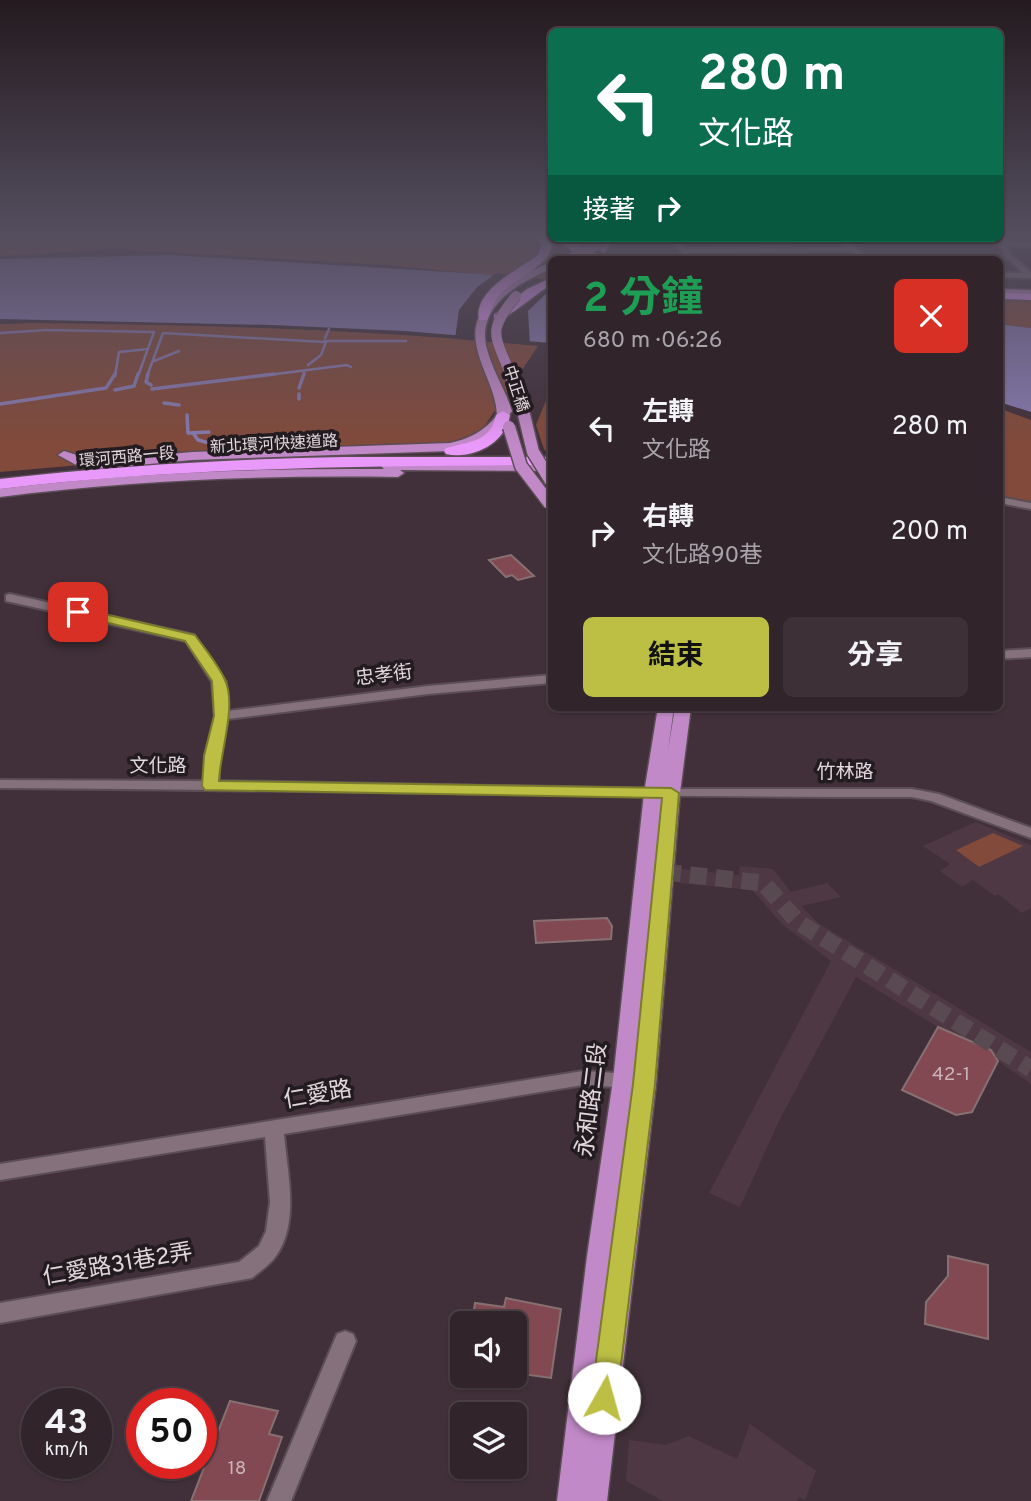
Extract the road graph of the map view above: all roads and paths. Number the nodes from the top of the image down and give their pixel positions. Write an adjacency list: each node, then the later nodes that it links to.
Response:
1 (487, 304): 5 (highway)
2 (494, 304): 5 (main road)
3 (509, 304): 6 (main road, bridge)
4 (515, 304): 6 (highway, bridge)
5 (483, 317): 7 (main road, 中正橋)
6 (498, 318): 14 (main road, 中正橋, bridge)
7 (502, 399): 8 (main road); 17 (main road, 中正橋, bridge)
8 (503, 415): 9 (main road); 12 (highway)
9 (64, 455)
10 (548, 461): 12 (highway, 新北環河快速道路)
11 (548, 467): 15 (main road, 環河西路一段)
12 (108, 472): 15 (highway, 新北環河快速道路)
13 (548, 473): 15 (main road, 環河西路一段)
14 (548, 476)
15 (0, 489)
16 (1003, 501): 18 (street)
17 (548, 502)
18 (1031, 506)
19 (1003, 510): 20 (street)
20 (1031, 514)
21 (10, 598): 27 (street)
22 (1031, 653): 23 (street)
23 (1003, 655)
24 (548, 679): 27 (street, 忠孝街)
25 (666, 711): 30 (main road, 永和路二段)
26 (682, 711): 30 (main road, 永和路二段)
27 (222, 716): 29 (street)
28 (0, 784): 29 (street, 文化路)
29 (211, 786): 30 (street, 文化路)
30 (662, 793): 31 (street, 竹林路); 32 (main road, 永和路二段)
31 (1031, 833)
32 (634, 1082): 33 (street, 仁愛路); 38 (main road, 永和路二段); 39 (main road, 永和路二段)
33 (274, 1129): 34 (street, 仁愛路); 35 (street, 仁愛路31巷2弄)
34 (0, 1172)
35 (0, 1313)
36 (345, 1341): 37 (street)
37 (279, 1501)
38 (572, 1501)
39 (592, 1501)

